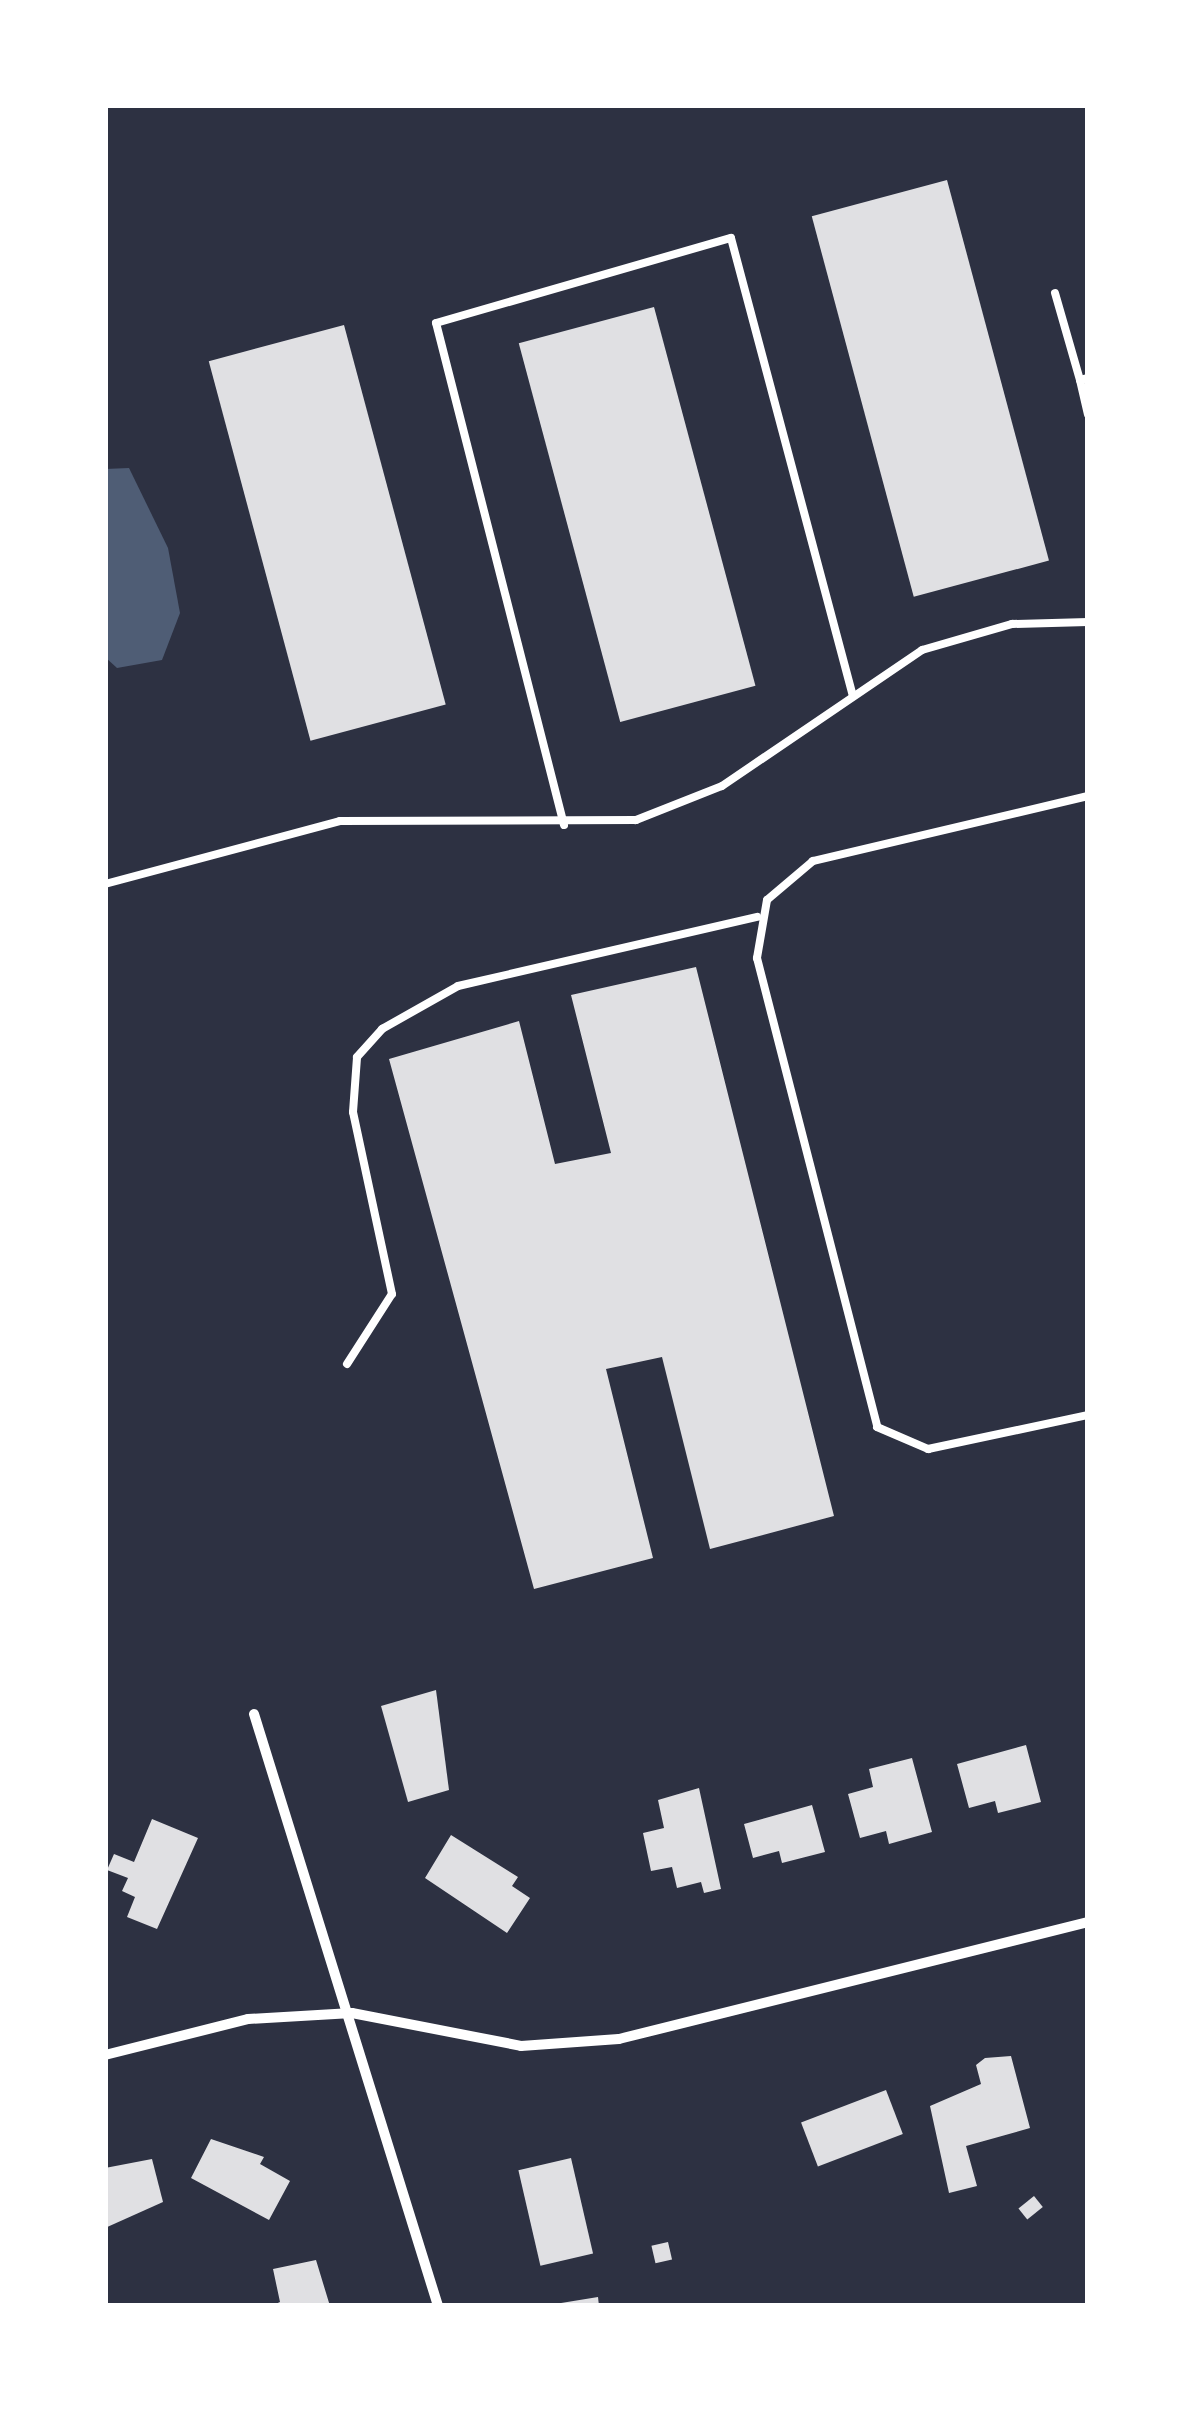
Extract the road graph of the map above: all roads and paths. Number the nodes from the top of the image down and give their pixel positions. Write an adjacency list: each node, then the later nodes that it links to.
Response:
1 (1056, 292): 2 (lane)
2 (1084, 379): 3 (lane)
3 (1088, 414)
4 (1088, 622): 5 (lane)
5 (853, 694): 7 (lane); 7 (lane)
6 (1088, 796): 9 (lane)
7 (564, 824): 8 (lane)
8 (105, 884)
9 (757, 918): 10 (lane); 11 (lane)
10 (346, 1364)
11 (1088, 1415)
12 (254, 1714): 14 (street)
13 (1088, 1922): 14 (street)
14 (352, 2013): 15 (street); 16 (street)
15 (105, 2054)
16 (438, 2306)

